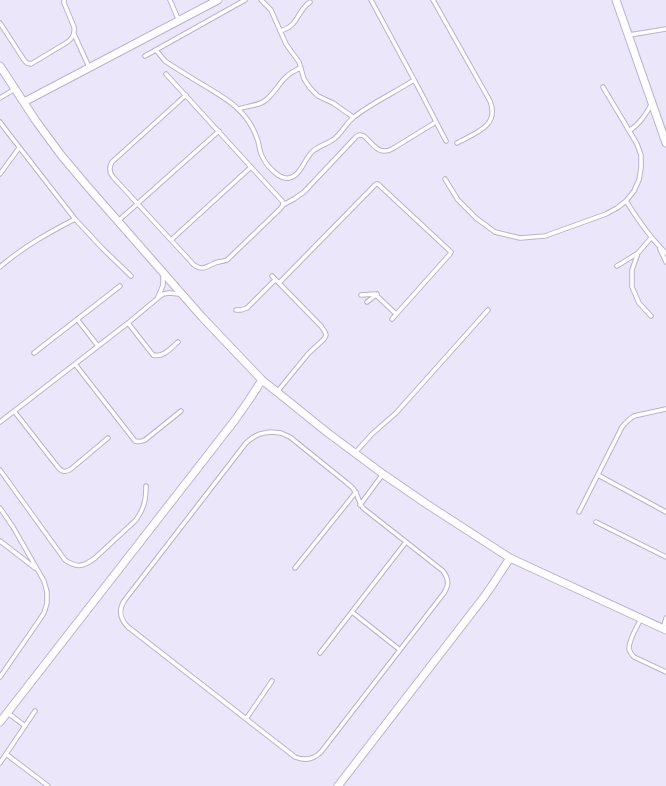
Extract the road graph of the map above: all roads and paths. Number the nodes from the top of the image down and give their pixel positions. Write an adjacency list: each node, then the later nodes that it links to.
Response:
1 (64, 0): 14 (lane)
2 (170, 0): 10 (lane)
3 (218, 0): 10 (street)
4 (246, 0): 16 (lane)
5 (261, 0): 12 (lane)
6 (371, 0): 22 (lane)
7 (433, 0): 36 (lane)
8 (616, 0): 15 (street)
9 (310, 2): 12 (lane)
10 (179, 21): 19 (street)
11 (0, 23): 14 (lane)
12 (280, 31): 20 (lane)
13 (666, 31): 15 (lane)
14 (74, 34): 19 (lane)
15 (629, 36): 28 (street)
16 (156, 50): 17 (lane); 29 (lane)
17 (145, 56)
18 (0, 66): 24 (street)
19 (89, 68): 27 (street)
20 (301, 68): 29 (lane); 30 (lane)
21 (166, 74): 25 (lane)
22 (414, 80): 30 (lane); 32 (lane)
23 (603, 88): 34 (lane)
24 (15, 89): 26 (lane); 27 (street)
25 (186, 95): 33 (lane); 43 (lane)
26 (0, 98)
27 (24, 102): 46 (street)
28 (652, 103): 34 (lane); 37 (street)
29 (238, 109): 30 (lane)
30 (353, 118)
31 (0, 122): 38 (lane)
32 (436, 122): 35 (lane); 44 (lane)
33 (219, 131): 39 (lane); 43 (lane)
34 (629, 131): 42 (lane)
35 (446, 141)
36 (457, 142)
37 (666, 143)
38 (19, 148): 40 (lane); 45 (lane)
39 (251, 167): 44 (lane); 48 (lane)
40 (0, 174)
41 (445, 179): 42 (lane)
42 (626, 201): 47 (lane)
43 (137, 204): 46 (lane); 48 (lane)
44 (283, 205): 48 (lane)
45 (75, 219): 54 (lane); 56 (lane)
46 (118, 221): 55 (street)
47 (651, 238): 49 (lane); 50 (lane)
48 (171, 240)
49 (658, 246): 51 (lane); 52 (lane)
50 (638, 253): 53 (lane); 69 (lane)
51 (666, 253)
52 (666, 262)
53 (617, 266)
54 (0, 267)
55 (163, 272): 62 (street); 64 (lane)
56 (131, 276)
57 (272, 276): 58 (lane)
58 (275, 280): 59 (lane); 66 (lane)
59 (279, 283): 68 (lane); 78 (lane)
60 (120, 286): 70 (lane)
61 (377, 294): 63 (lane); 65 (lane); 68 (lane)
62 (182, 295): 64 (lane); 77 (street)
63 (360, 295)
64 (158, 298): 72 (lane)
65 (367, 302)
66 (236, 310)
67 (488, 310): 84 (lane)
68 (396, 314): 71 (lane)
69 (651, 316)
70 (77, 319): 74 (lane); 75 (lane)
71 (392, 319)
72 (128, 322): 73 (lane); 74 (lane)
73 (178, 342)
74 (98, 346): 76 (lane)
75 (34, 353)
76 (75, 364): 80 (lane); 81 (lane)
77 (262, 380): 78 (street); 111 (street)
78 (277, 392): 84 (street)
79 (666, 409): 87 (lane)
80 (14, 411): 82 (lane); 83 (lane)
81 (181, 412)
82 (0, 422)
83 (108, 438)
84 (354, 453): 86 (street)
85 (0, 470): 88 (lane)
86 (383, 474): 90 (lane); 98 (street)
87 (598, 475): 92 (lane); 93 (lane)
88 (146, 486)
89 (356, 492): 90 (lane); 99 (lane); 112 (lane)
90 (360, 505): 96 (lane)
91 (0, 508): 100 (lane)
92 (579, 512)
93 (666, 512)
94 (596, 522): 97 (lane)
95 (0, 541): 100 (lane)
96 (406, 542): 101 (lane); 105 (lane)
97 (666, 557)
98 (510, 558): 103 (street); 118 (street)
99 (295, 568)
100 (38, 570): 108 (lane)
101 (352, 612): 105 (lane); 106 (lane)
102 (666, 618): 104 (lane)
103 (640, 619): 104 (street); 107 (lane)
104 (665, 630)
105 (400, 650): 112 (lane)
106 (320, 653)
107 (666, 672)
108 (0, 675)
109 (272, 681): 112 (lane)
110 (35, 711): 114 (lane)
111 (7, 712): 113 (street); 114 (lane)
112 (246, 718)
113 (0, 722)
114 (25, 726): 115 (lane)
115 (6, 754): 116 (lane); 117 (lane)
116 (0, 763)
117 (48, 786)
118 (338, 786)

